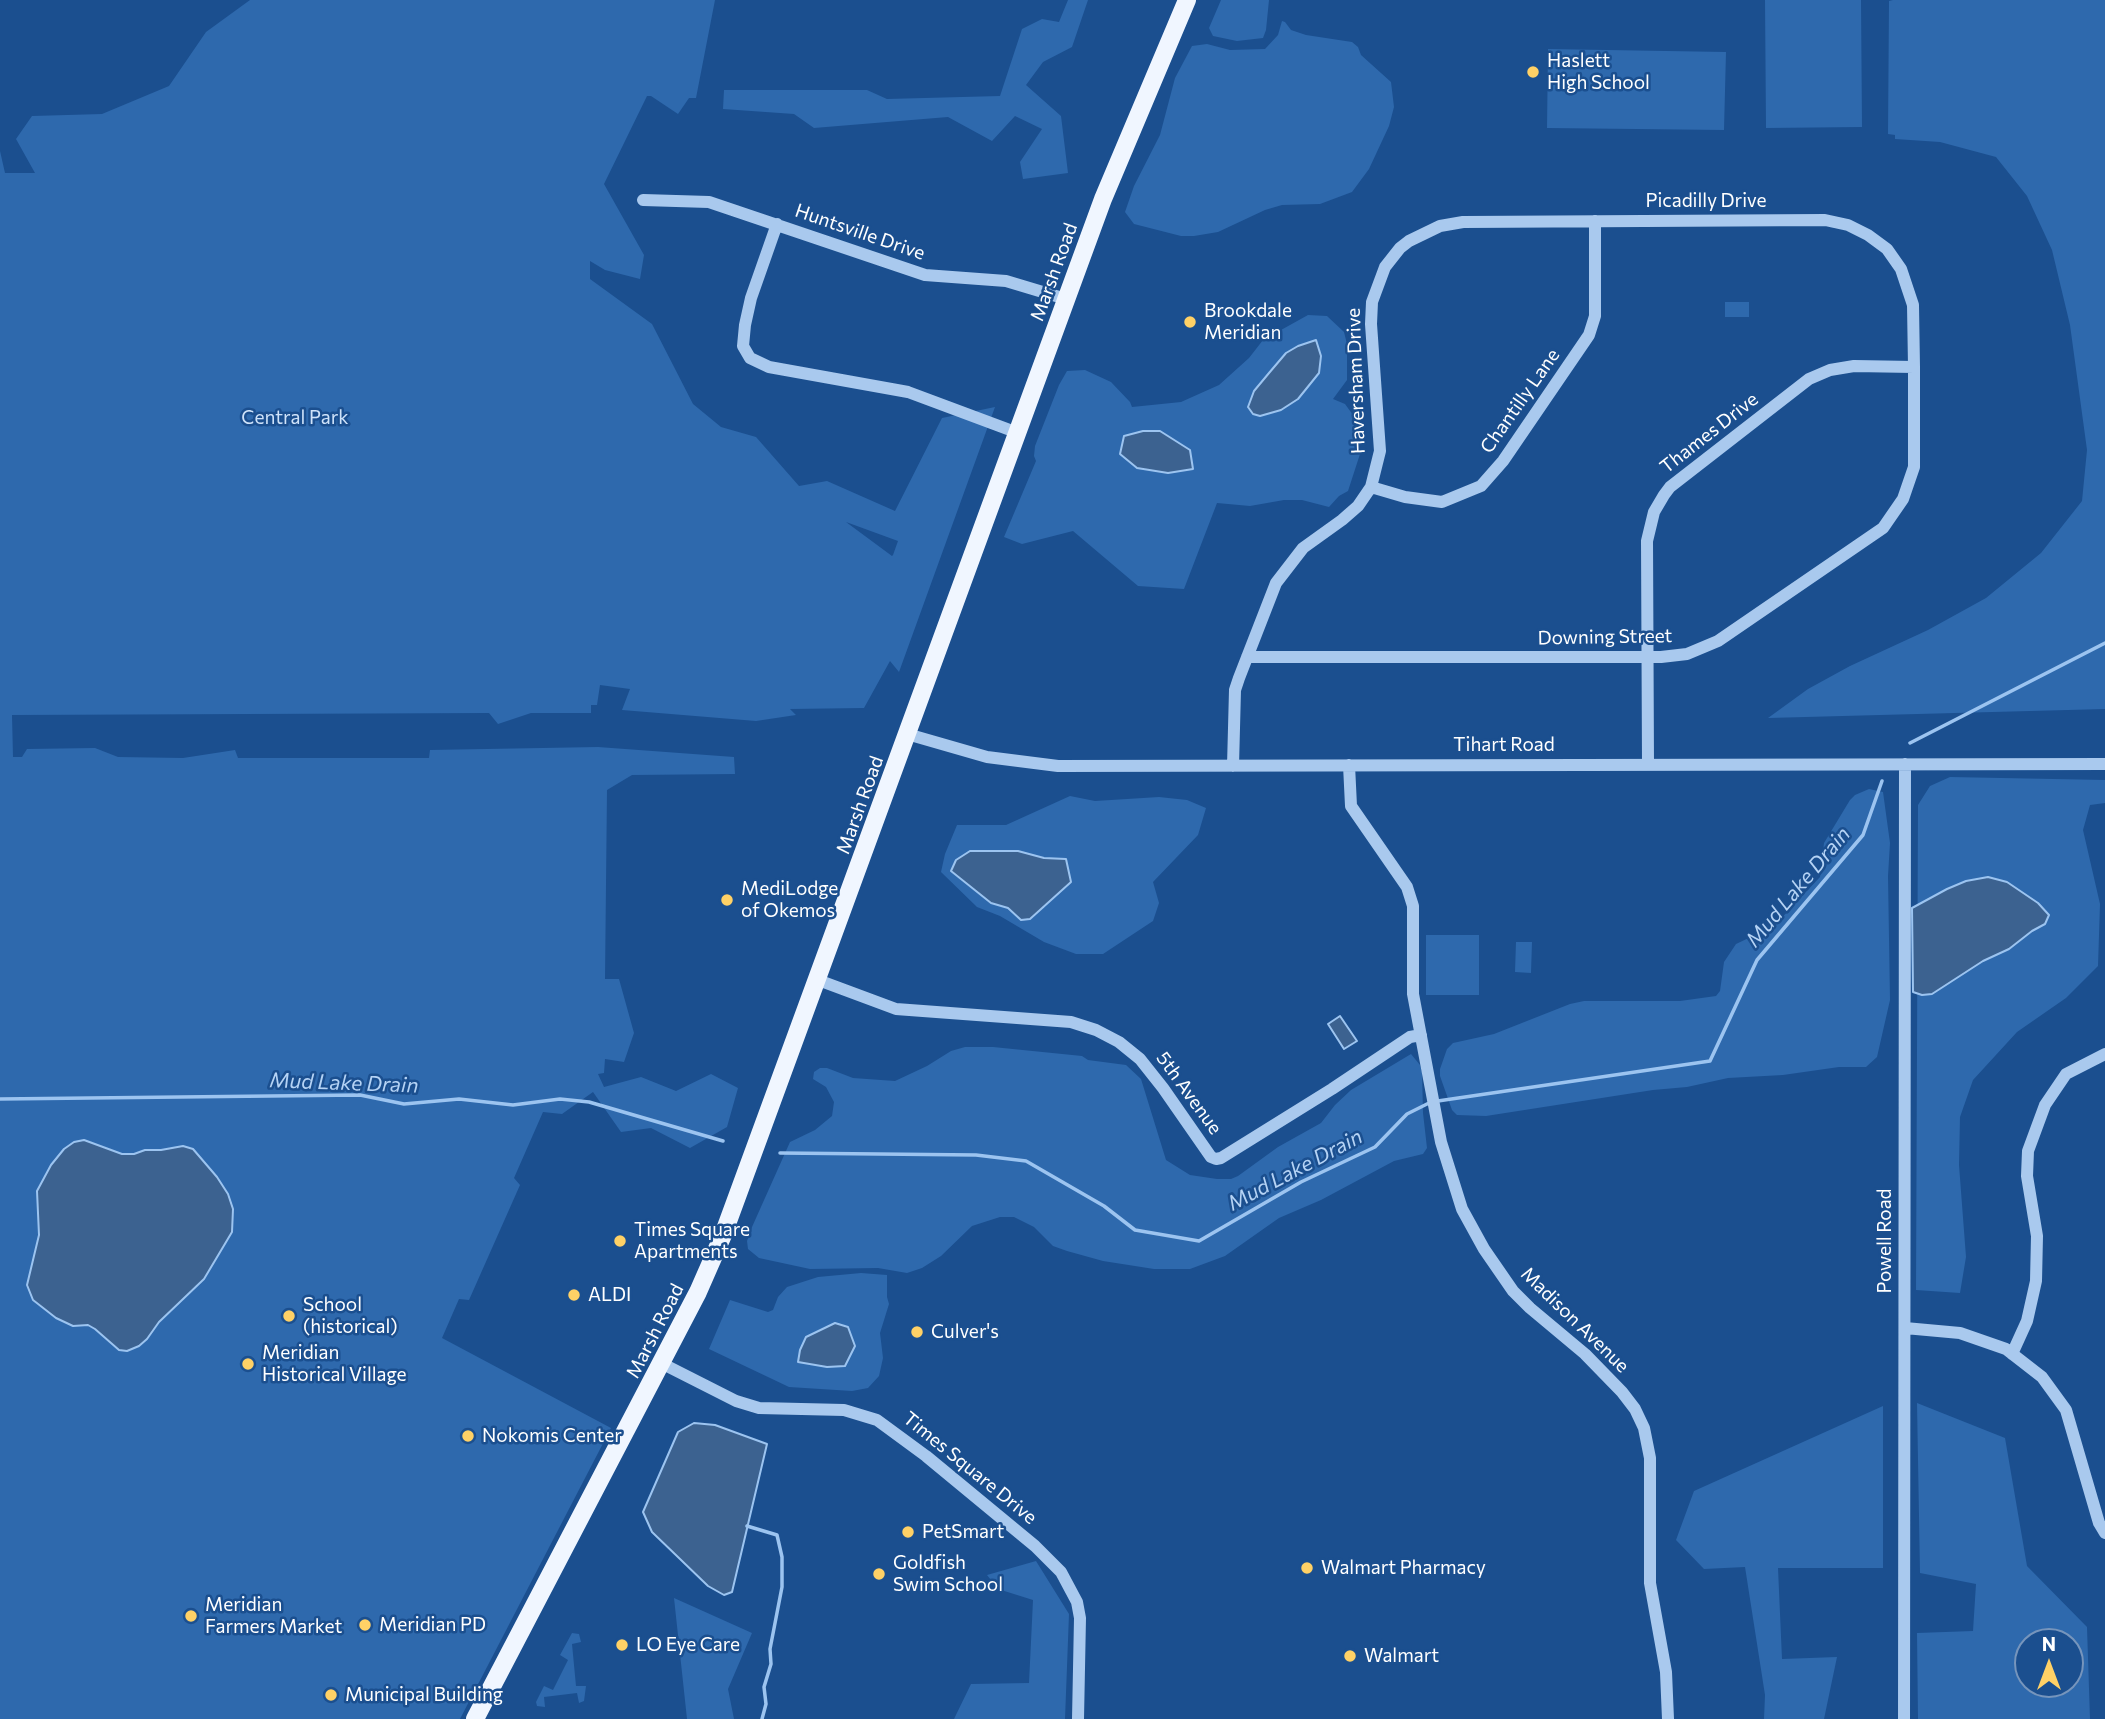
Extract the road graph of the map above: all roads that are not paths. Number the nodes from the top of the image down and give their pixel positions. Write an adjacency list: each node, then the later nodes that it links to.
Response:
1 (1187, 0): 6 (main road, Marsh Road)
2 (643, 200): 4 (street, Huntsville Drive)
3 (1595, 221): 5 (street, Picadilly Drive); 7 (street, Picadilly Drive); 9 (street, Chantilly Lane)
4 (777, 224): 6 (street, Huntsville Drive); 8 (street)
5 (1400, 248): 9 (street, Haversham Drive)
6 (1066, 299): 8 (main road, Marsh Road)
7 (1914, 367): 11 (street, Downing Street); 11 (street, Thames Drive)
8 (1018, 433): 12 (main road, Marsh Road)
9 (1371, 487): 10 (street, Haversham Drive)
10 (1247, 657): 11 (street, Downing Street); 17 (street, Haversham Drive)
11 (1647, 657): 13 (street, Thames Drive)
12 (907, 734): 17 (street, Tihart Road); 18 (main road, Marsh Road)
13 (1648, 764): 14 (street, Tihart Road); 16 (street, Tihart Road)
14 (1905, 764): 15 (street, Tihart Road); 21 (street, Powell Road)
15 (2105, 764)
16 (1349, 765): 17 (street, Tihart Road); 19 (street, Madison Avenue)
17 (1233, 766)
18 (818, 980): 19 (street, 5th Avenue); 23 (main road, Marsh Road)
19 (1421, 1035): 27 (street, Madison Avenue)
20 (2105, 1054): 22 (street)
21 (1905, 1328): 22 (street); 28 (street, Powell Road)
22 (2012, 1354): 24 (street)
23 (662, 1363): 25 (main road, Marsh Road); 26 (street, Times Square Drive)
24 (2105, 1533)
25 (475, 1719)
26 (1078, 1719)
27 (1668, 1719)
28 (1904, 1719)

